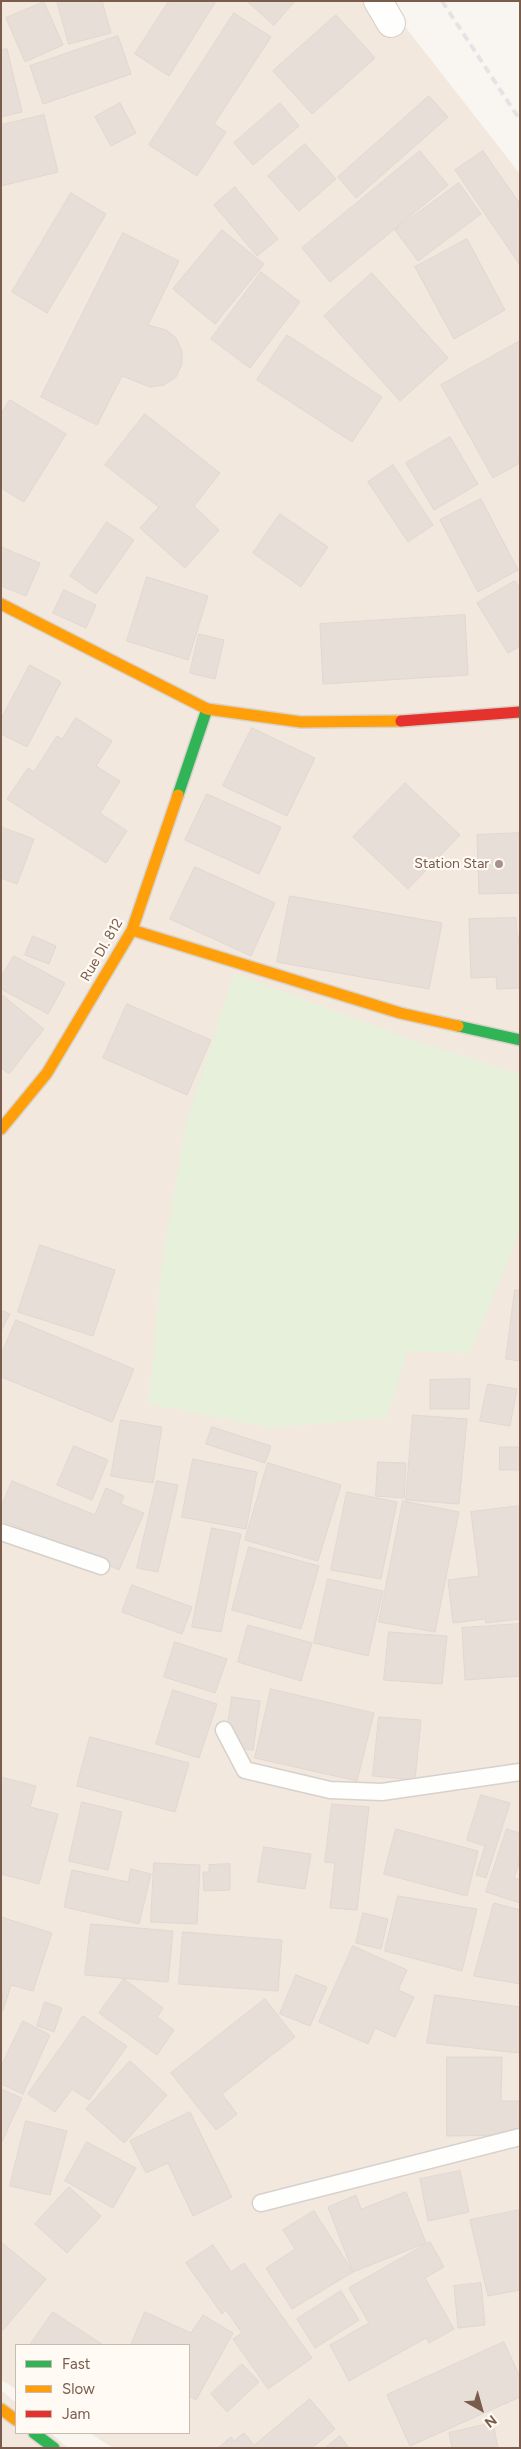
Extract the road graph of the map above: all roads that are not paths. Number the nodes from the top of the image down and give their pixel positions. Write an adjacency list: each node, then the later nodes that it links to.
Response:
1 (1, 604): 2 (street)
2 (207, 709): 3 (street); 4 (street, Rue DI. 812)
3 (520, 712)
4 (132, 930): 5 (street); 6 (street, Rue DI. 812)
5 (520, 1040)
6 (1, 1129)
7 (1, 1532): 8 (lane)
8 (100, 1566)
9 (224, 1730): 10 (lane)
10 (520, 1772)
11 (520, 2137): 12 (lane)
12 (261, 2203)
13 (1, 2409): 14 (street)
14 (15, 2419)
15 (35, 2434): 16 (street)
16 (54, 2448)

